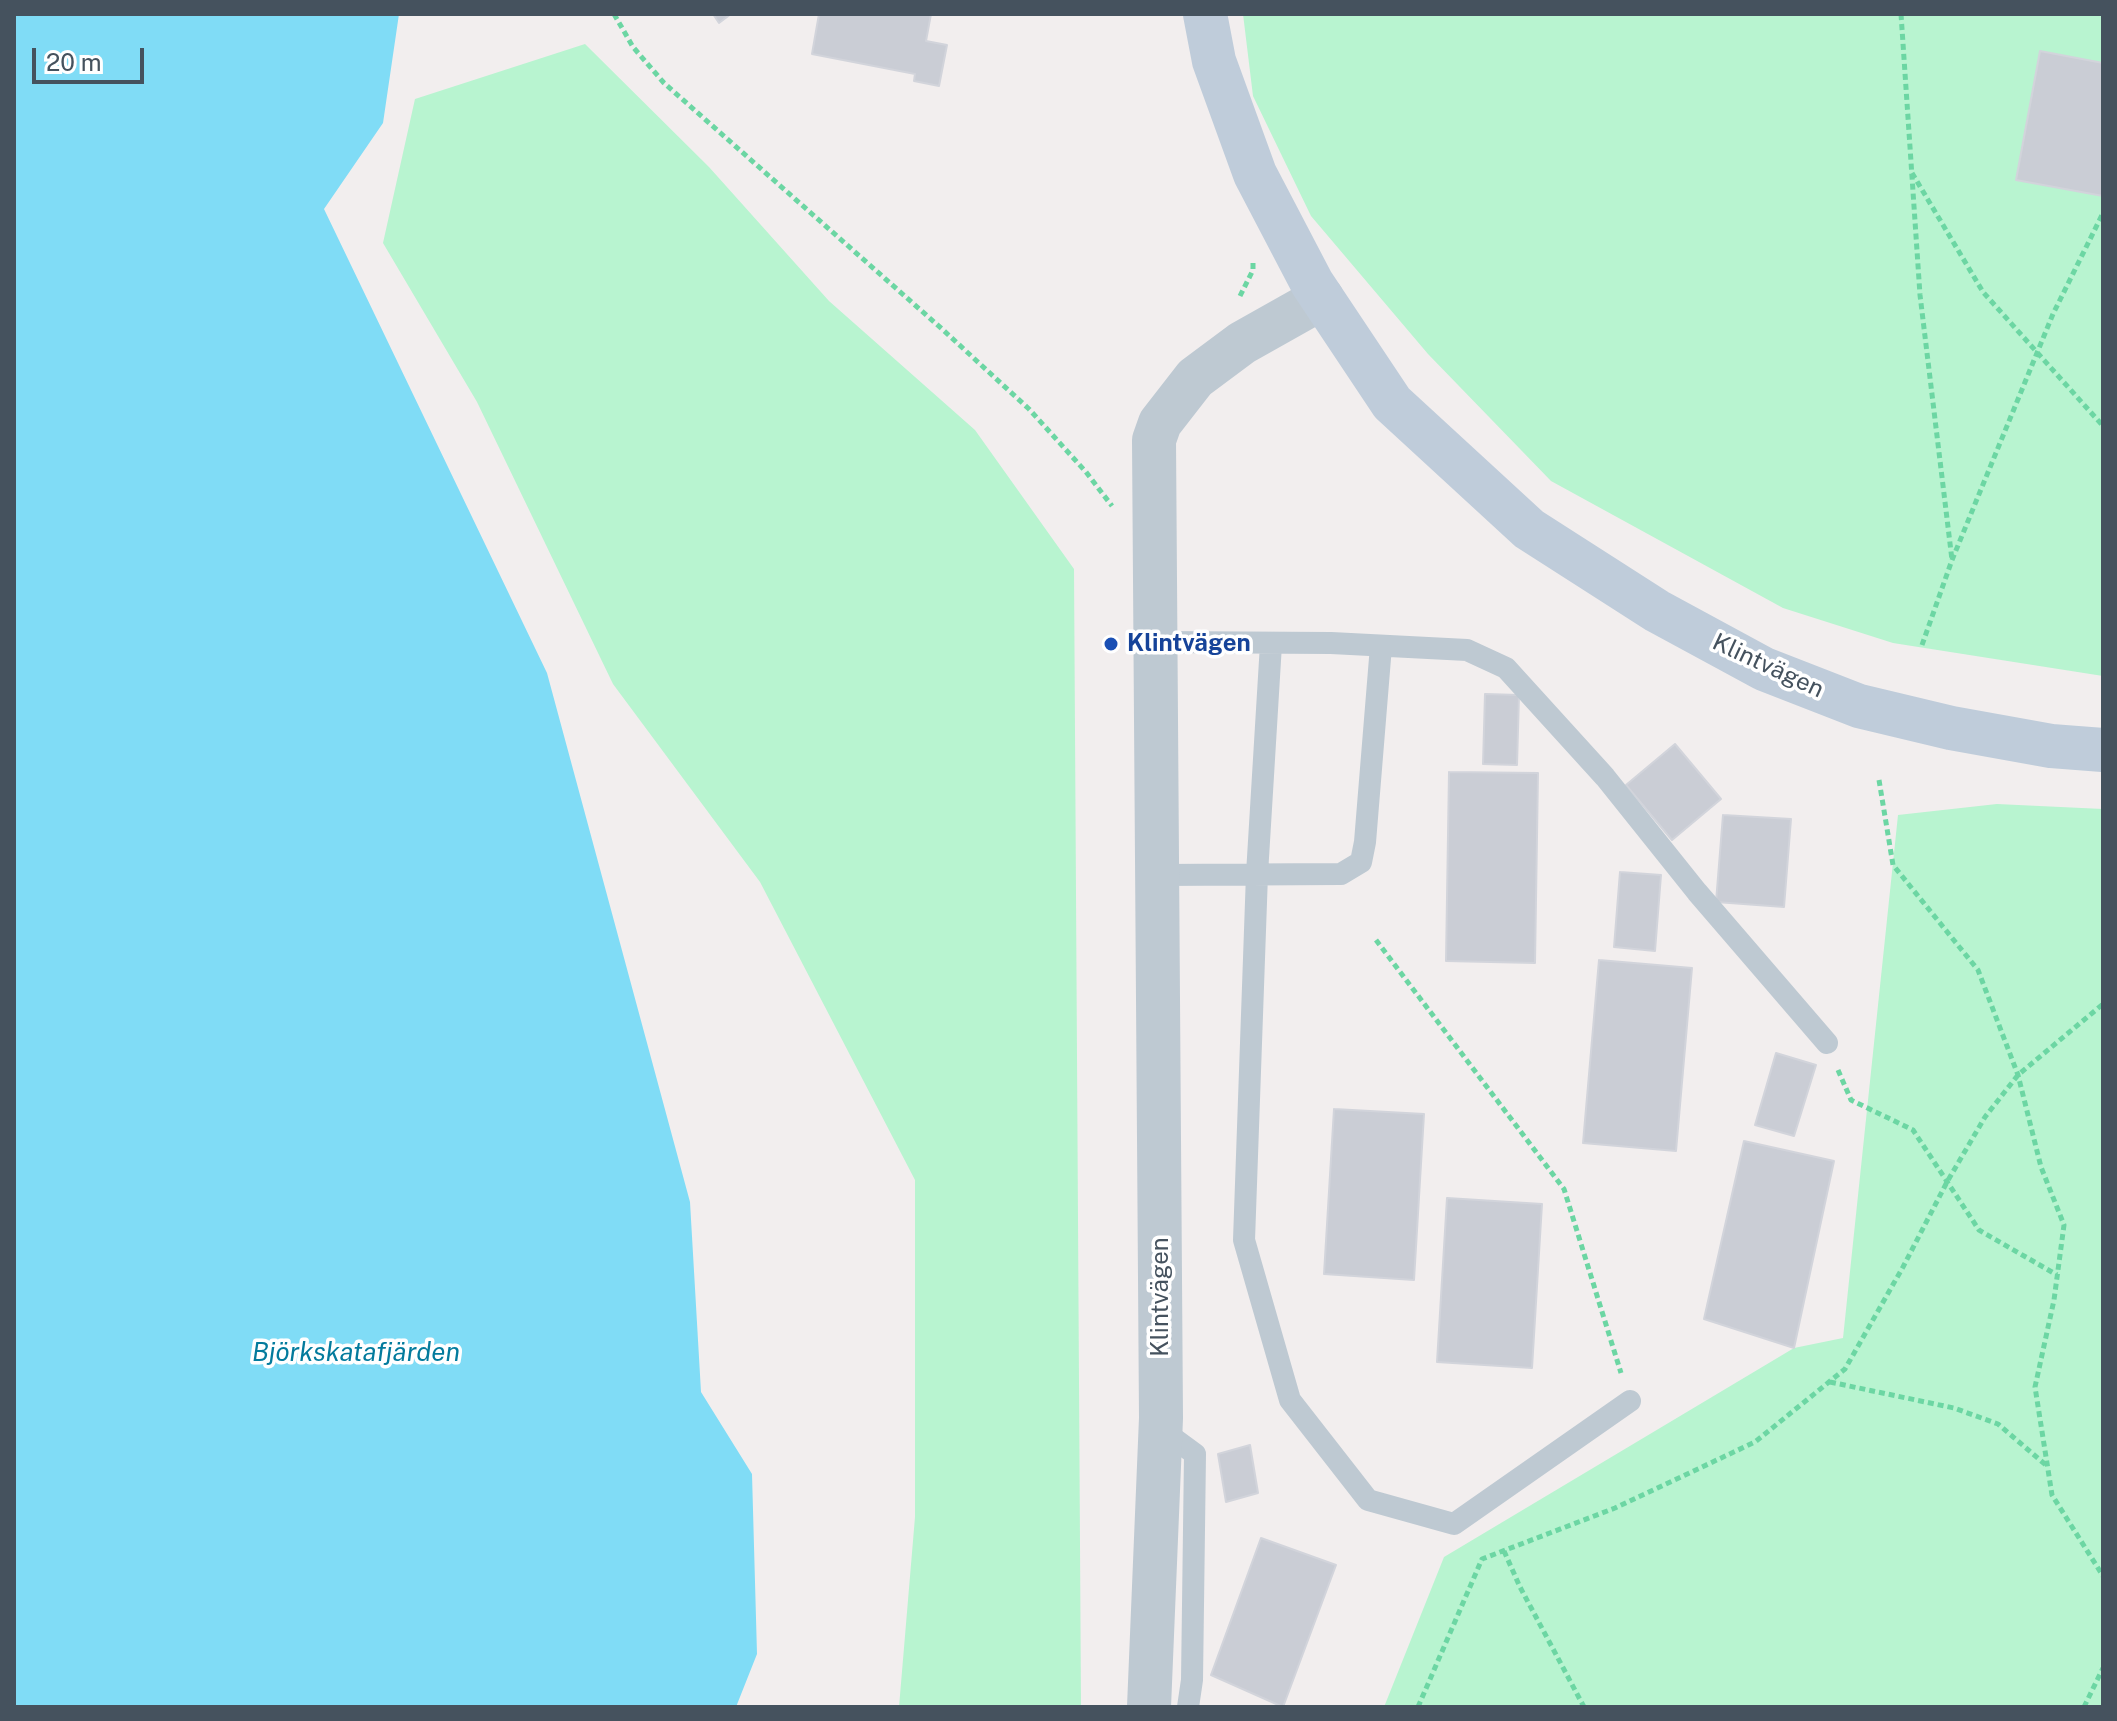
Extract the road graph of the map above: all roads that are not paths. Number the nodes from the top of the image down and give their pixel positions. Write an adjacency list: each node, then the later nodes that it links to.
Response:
1 (1205, 14): 2 (street, Klintvägen)
2 (1322, 298): 3 (street, Klintvägen); 6 (street, Klintvägen)
3 (1156, 642): 4 (lane); 8 (street, Klintvägen)
4 (1271, 644): 5 (lane); 7 (lane)
5 (1381, 646): 7 (lane); 9 (lane)
6 (2103, 750)
7 (1257, 874): 8 (lane); 10 (lane)
8 (1159, 875): 11 (street, Klintvägen)
9 (1827, 1043)
10 (1630, 1401)
11 (1161, 1429): 12 (street, Klintvägen); 13 (lane)
12 (1149, 1707)
13 (1188, 1707)

